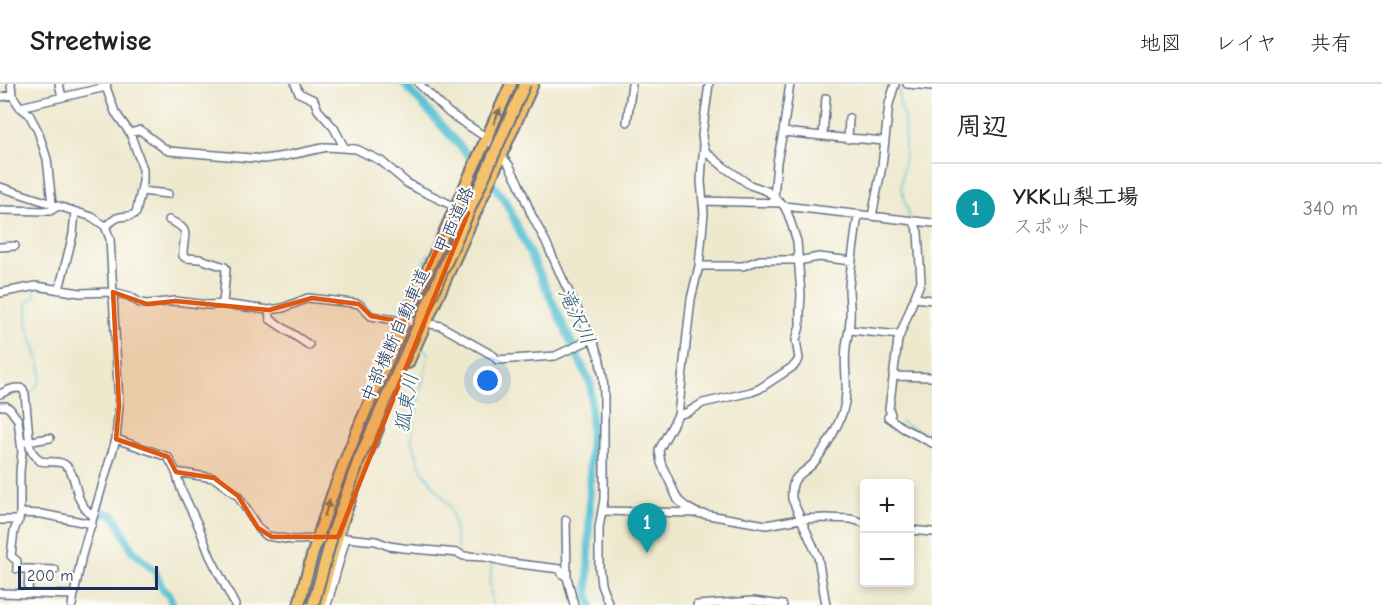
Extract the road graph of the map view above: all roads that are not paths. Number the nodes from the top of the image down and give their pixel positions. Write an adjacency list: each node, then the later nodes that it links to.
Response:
1 (11, 84): 15 (street)
2 (59, 84): 17 (street)
3 (295, 84): 28 (street)
4 (419, 84): 27 (street)
5 (511, 84): 27 (highway, 甲西道路, one-way to 5)
6 (525, 84): 98 (highway, 中部横断自動車道, bridge)
7 (532, 84): 30 (highway, 甲西道路)
8 (632, 84): 21 (street)
9 (709, 84): 29 (street)
10 (790, 84): 23 (street)
11 (895, 84): 26 (street)
12 (907, 84): 14 (street)
13 (107, 85): 17 (street); 22 (street)
14 (932, 86)
15 (12, 95): 16 (street); 19 (street)
16 (0, 97)
17 (62, 97): 19 (street)
18 (826, 98): 24 (street)
19 (20, 108): 37 (street)
20 (849, 118): 25 (street)
21 (627, 122)
22 (130, 132): 28 (street); 32 (street)
23 (783, 132): 24 (street); 34 (street)
24 (823, 135): 25 (street)
25 (848, 138): 26 (street)
26 (884, 141): 43 (street)
27 (485, 143): 30 (street); 38 (highway, 甲西道路)
28 (344, 147): 38 (street)
29 (704, 148): 34 (street); 35 (street)
30 (499, 159): 42 (highway, 甲西道路); 64 (street)
31 (0, 187): 37 (street)
32 (141, 191): 33 (street); 47 (street)
33 (168, 194)
34 (774, 196): 36 (street)
35 (704, 201): 36 (street); 52 (street)
36 (782, 204): 41 (street); 50 (street)
37 (55, 205): 39 (street); 40 (street)
38 (456, 207): 42 (street); 60 (highway, 甲西道路)
39 (0, 210)
40 (75, 212): 47 (street); 53 (street)
41 (858, 214): 43 (street); 51 (street)
42 (474, 216): 61 (highway, 甲西道路)
43 (872, 216): 45 (street)
44 (169, 220): 58 (street)
45 (912, 222): 46 (street); 56 (street)
46 (932, 223)
47 (105, 226): 54 (street)
48 (15, 246): 49 (street)
49 (0, 247)
50 (799, 260): 51 (street); 52 (street); 70 (street)
51 (852, 261): 62 (street)
52 (699, 266): 70 (street)
53 (59, 290): 54 (street); 55 (street)
54 (113, 292): 58 (street); 72 (street)
55 (0, 293)
56 (915, 298): 57 (street); 63 (street)
57 (932, 300)
58 (223, 304): 59 (street)
59 (269, 310): 60 (street); 65 (street)
60 (403, 321): 61 (street); 88 (highway, 甲西道路, one-way to 60)
61 (426, 323): 64 (street); 87 (highway, 甲西道路)
62 (850, 330): 63 (street); 81 (street)
63 (898, 334): 66 (street)
64 (590, 341): 77 (street)
65 (309, 345)
66 (893, 376): 67 (street); 75 (street)
67 (932, 377)
68 (0, 394): 73 (street)
69 (0, 405): 74 (street)
70 (678, 415): 78 (street)
71 (50, 438): 73 (street)
72 (116, 439): 76 (street); 80 (street)
73 (32, 440): 74 (street); 80 (street)
74 (21, 443): 79 (street)
75 (932, 443)
76 (176, 471): 88 (street); 96 (street)
77 (602, 511): 78 (street); 102 (street)
78 (698, 513): 81 (street)
79 (20, 517): 80 (street); 82 (street); 89 (street)
80 (93, 519): 94 (street)
81 (800, 519): 84 (street); 105 (street)
82 (0, 520)
83 (566, 520): 91 (street)
84 (860, 522)
85 (914, 530): 86 (street)
86 (932, 532)
87 (342, 537): 88 (street); 91 (street); 99 (highway, 甲西道路); 100 (street)
88 (317, 538): 97 (highway, 甲西道路)
89 (29, 569): 90 (street); 93 (street)
90 (54, 570)
91 (568, 580): 101 (street)
92 (0, 593): 93 (street)
93 (28, 594): 94 (street)
94 (74, 596): 95 (street)
95 (72, 605)
96 (235, 605)
97 (299, 605)
98 (313, 605)
99 (320, 605)
100 (327, 605)
101 (574, 605)
102 (609, 605)
103 (697, 605): 104 (street)
104 (783, 605)
105 (826, 605)

